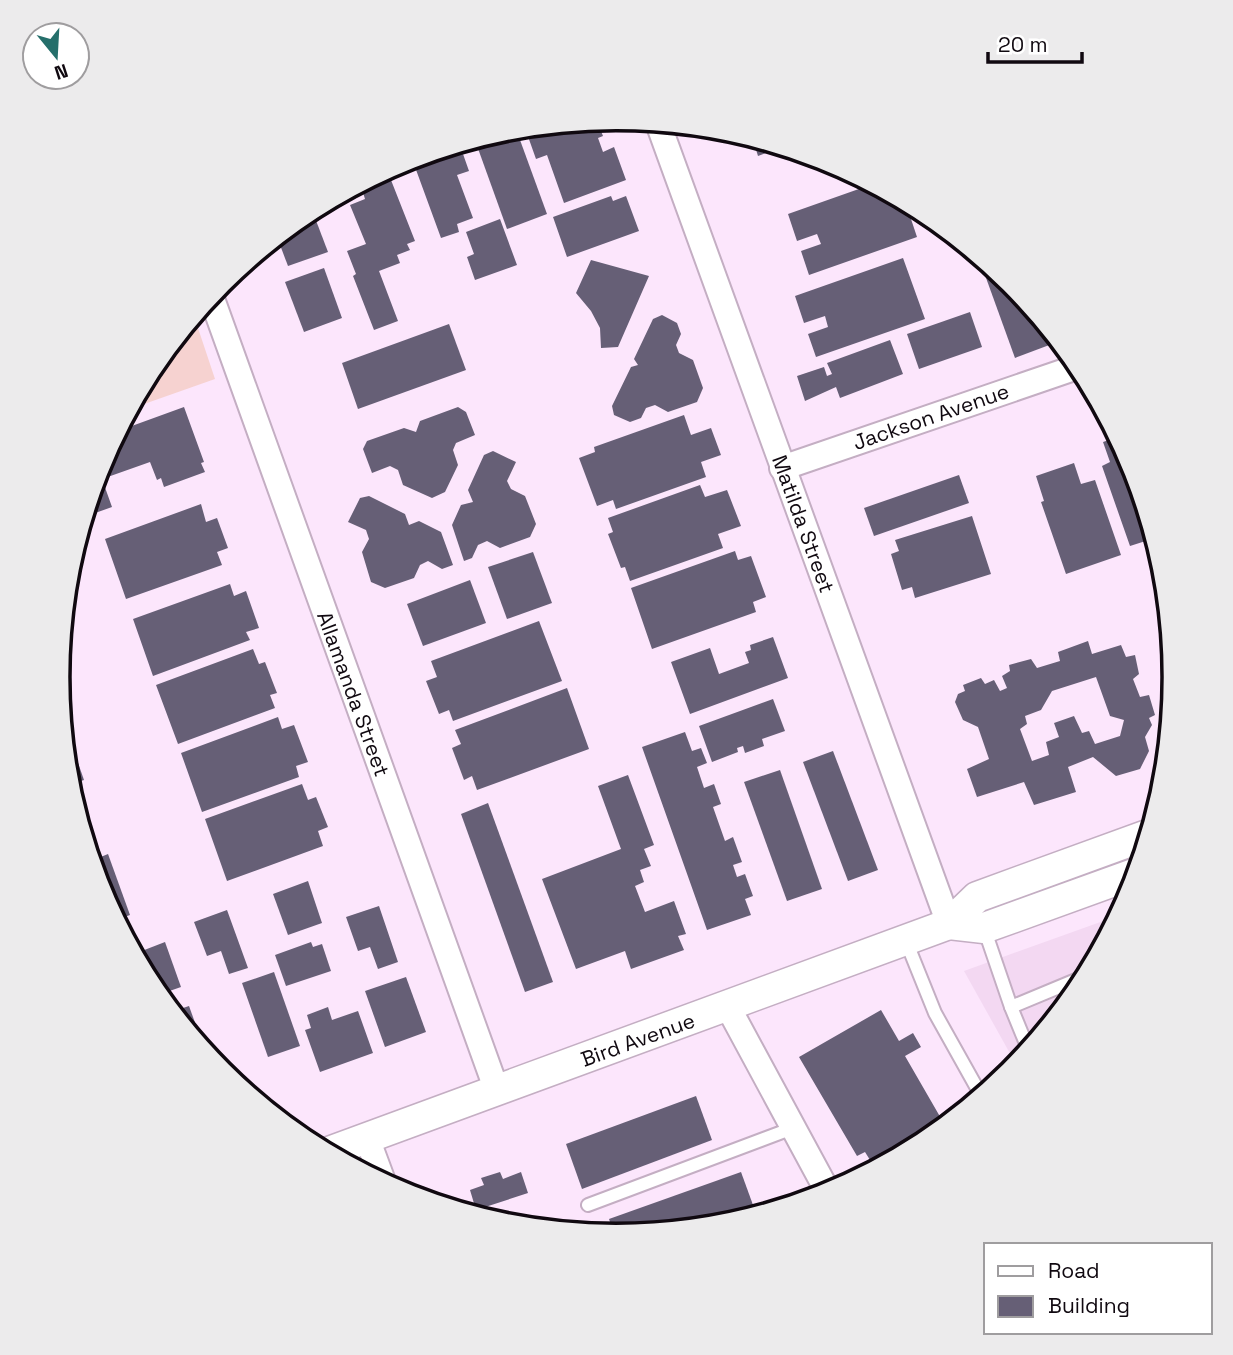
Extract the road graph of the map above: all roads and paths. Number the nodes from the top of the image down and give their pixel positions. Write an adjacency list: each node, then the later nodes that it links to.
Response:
1 (662, 133): 4 (street, Matilda Street)
2 (215, 307): 15 (street, Allamanda Street)
3 (1068, 370): 4 (street, Jackson Avenue)
4 (782, 468): 7 (street, Matilda Street)
5 (1138, 838): 7 (street, Bird Avenue)
6 (1125, 877): 8 (street, Bird Avenue)
7 (949, 924): 8 (street, Bird Avenue); 9 (street, Bird Avenue)
8 (984, 928): 12 (lane)
9 (906, 941): 11 (street, Bird Avenue); 14 (lane)
10 (1070, 983): 12 (lane)
11 (727, 1007): 15 (street, Bird Avenue); 16 (street)
12 (1011, 1007): 13 (lane)
13 (1025, 1040)
14 (977, 1088)
15 (497, 1091): 17 (street, Bird Avenue)
16 (793, 1128): 20 (street); 21 (lane)
17 (367, 1138): 18 (street, Bird Avenue); 19 (street)
18 (339, 1148)
19 (379, 1170)
20 (823, 1183)
21 (588, 1205)

